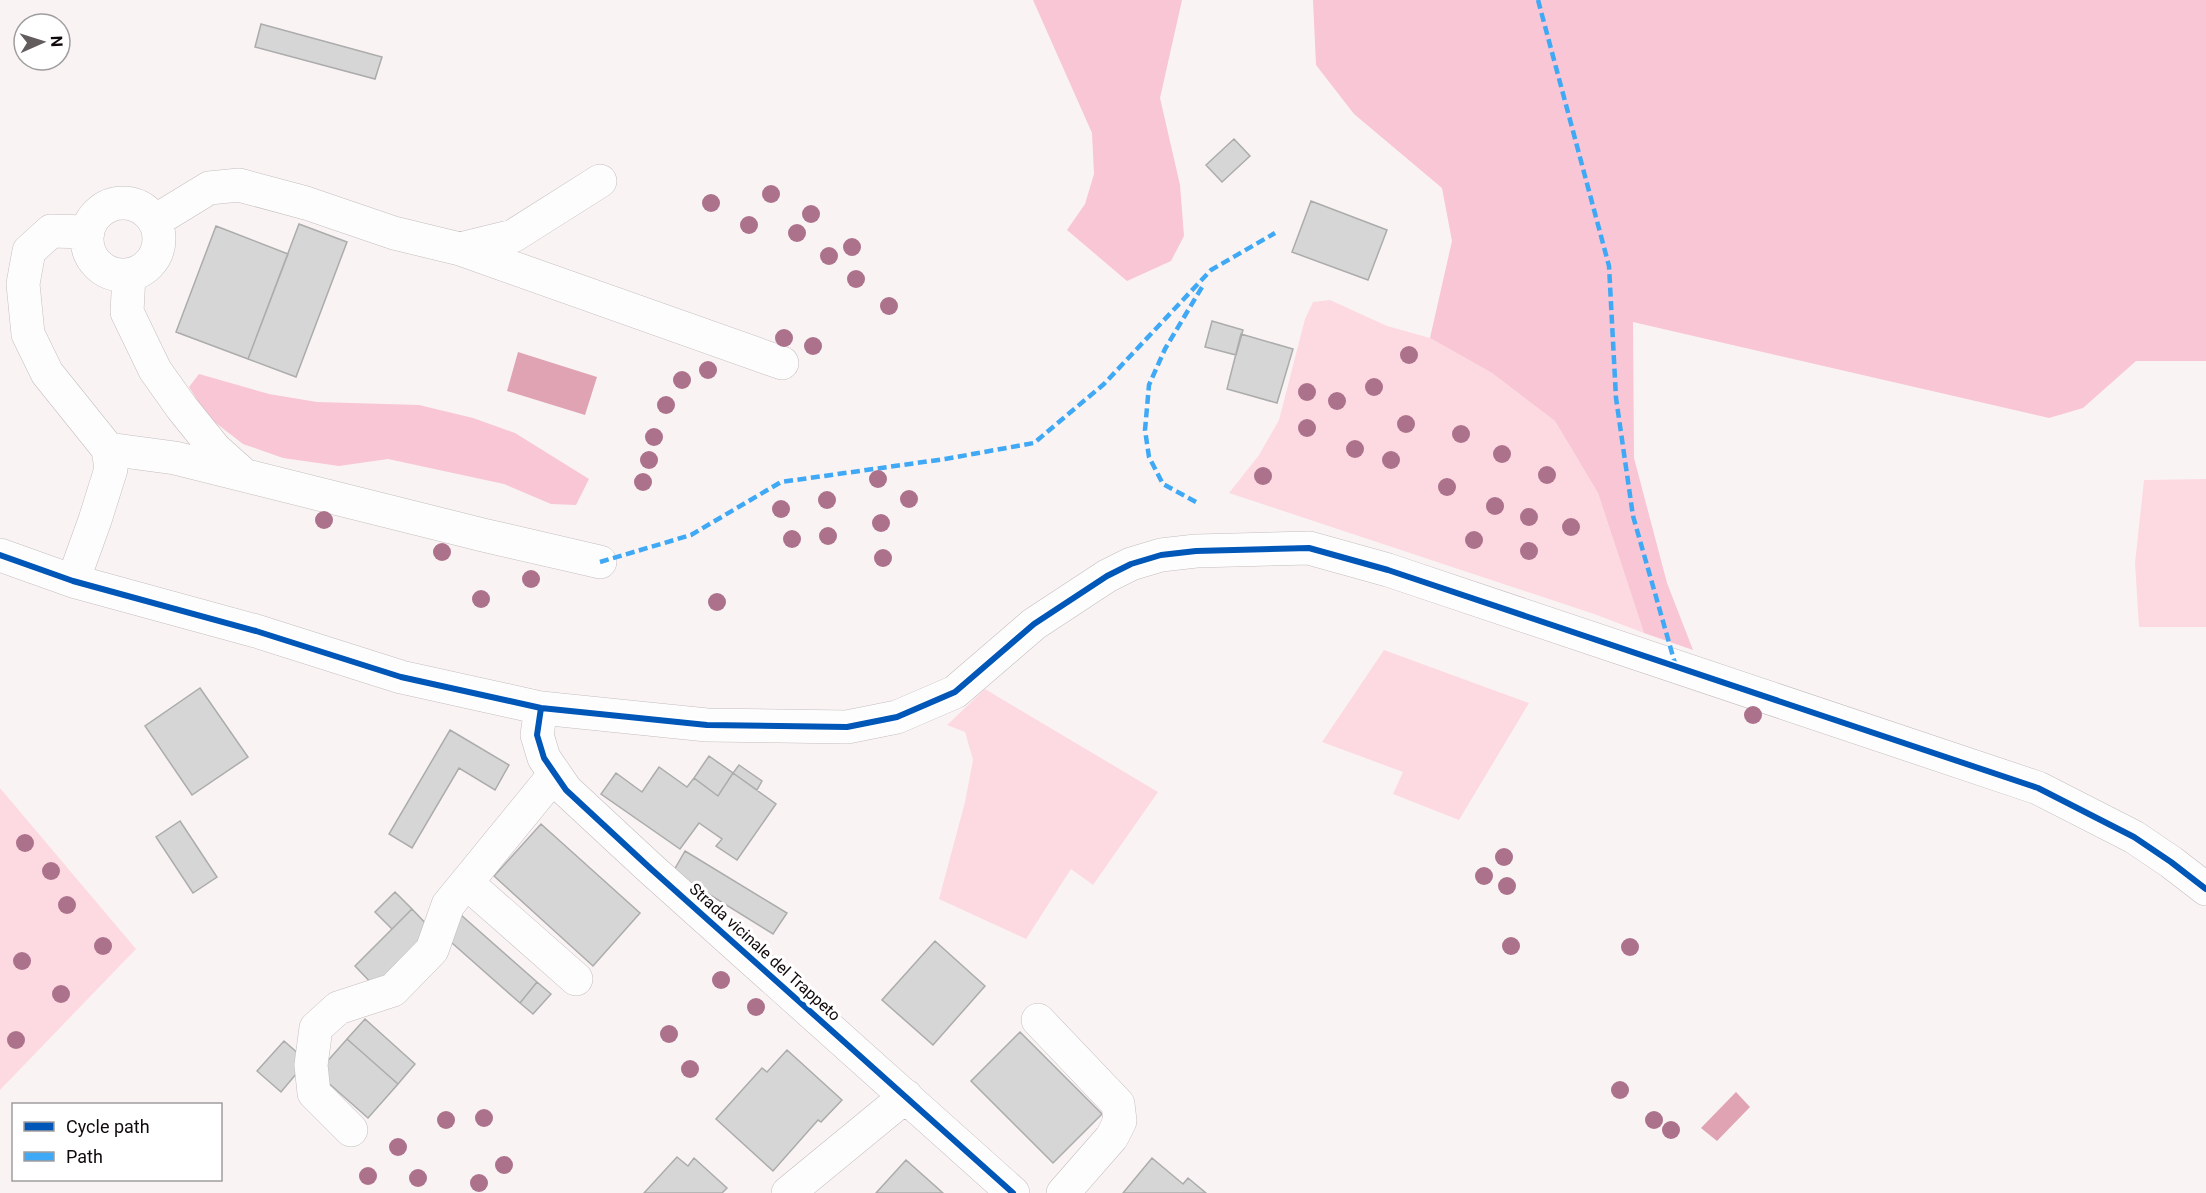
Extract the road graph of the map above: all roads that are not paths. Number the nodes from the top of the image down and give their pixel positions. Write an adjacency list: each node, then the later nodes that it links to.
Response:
1 (600, 181): 4 (street)
2 (155, 220): 3 (street); 4 (street); 5 (street)
3 (88, 232): 5 (street); 7 (street)
4 (460, 249): 6 (street)
5 (129, 275): 8 (street)
6 (782, 363)
7 (108, 449): 8 (street); 11 (street)
8 (245, 476): 10 (street)
9 (0, 555): 11 (street)
10 (600, 562)
11 (73, 581): 12 (street)
12 (541, 708): 13 (street, Strada vicinale del Trappeto); 15 (street)
13 (555, 774): 14 (street); 18 (street, Strada vicinale del Trappeto)
14 (467, 883): 16 (street); 19 (street)
15 (2206, 889)
16 (576, 979)
17 (1038, 1020): 22 (street)
18 (906, 1096): 20 (street); 21 (street, Strada vicinale del Trappeto)
19 (351, 1130)
20 (788, 1193)
21 (1014, 1193)
22 (1062, 1193)

